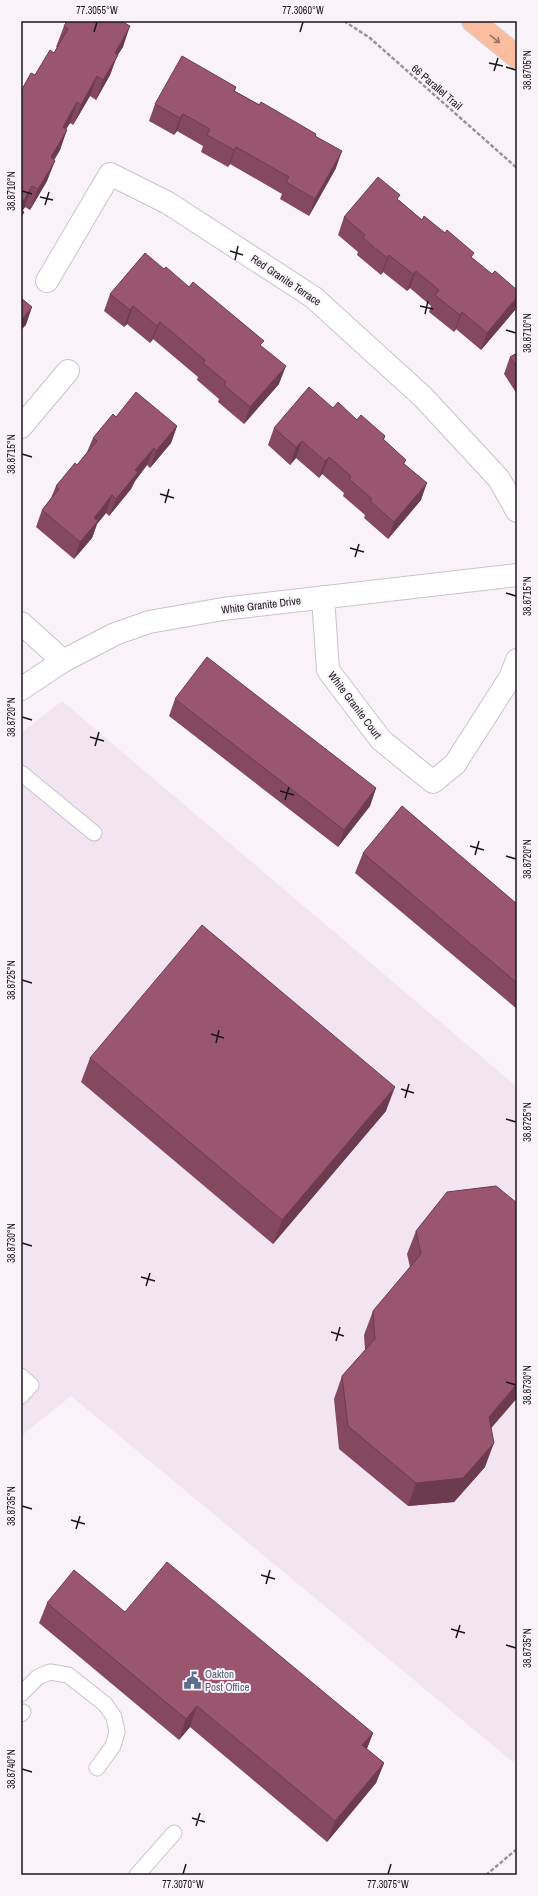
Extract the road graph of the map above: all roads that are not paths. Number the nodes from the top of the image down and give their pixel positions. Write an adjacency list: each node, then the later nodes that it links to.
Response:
1 (473, 21): 2 (highway, one-way to 2)
2 (517, 57)
3 (47, 281): 6 (street, Red Granite Terrace)
4 (68, 371): 5 (street)
5 (21, 426)
6 (517, 512)
7 (517, 575): 8 (street, White Granite Drive)
8 (323, 597): 10 (street, White Granite Court); 11 (street, White Granite Drive)
9 (21, 623): 11 (street)
10 (517, 660)
11 (63, 661): 12 (street, White Granite Drive)
12 (21, 689)
13 (21, 773): 14 (lane)
14 (94, 833)
15 (21, 1376): 16 (lane)
16 (21, 1396)
17 (21, 1694): 18 (lane)
18 (97, 1768)
19 (174, 1833): 20 (lane)
20 (137, 1875)

